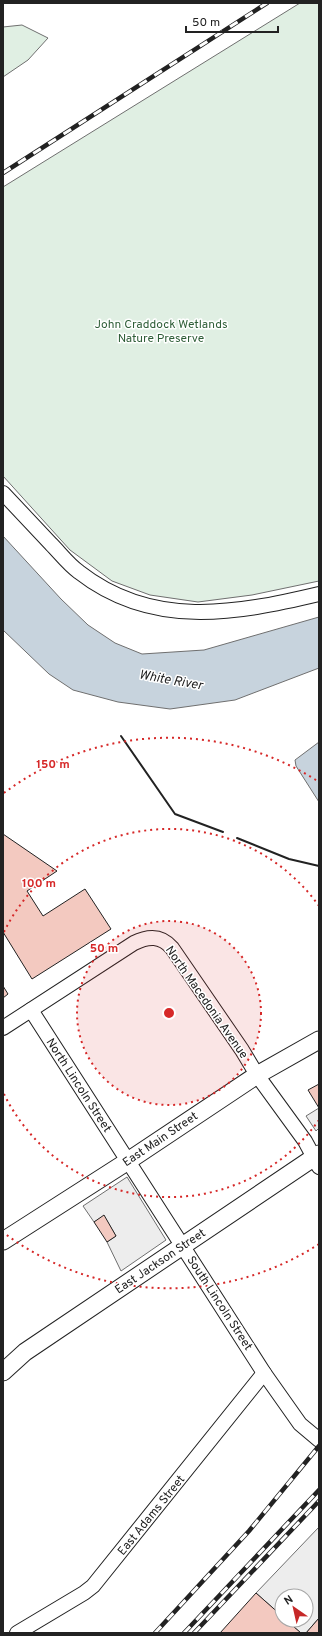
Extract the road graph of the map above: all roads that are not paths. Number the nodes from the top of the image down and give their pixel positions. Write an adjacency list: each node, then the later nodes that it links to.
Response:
1 (3, 493): 2 (street)
2 (319, 594)
3 (31, 1010): 4 (street); 6 (street, North Macedonia Avenue); 8 (street, North Lincoln Street)
4 (3, 1028)
5 (319, 1040): 6 (main road, East Main Street)
6 (257, 1075): 7 (street, North Macedonia Avenue); 8 (main road, East Main Street)
7 (317, 1160): 10 (main road, East Jackson Street)
8 (128, 1161): 9 (main road, East Main Street); 10 (street, South Lincoln Street)
9 (3, 1241)
10 (183, 1246): 11 (main road, East Jackson Street); 12 (street, South Lincoln Street)
11 (4, 1370)
12 (264, 1373): 13 (street, South Lincoln Street); 14 (street, East Adams Street)
13 (319, 1440)
14 (17, 1633)

